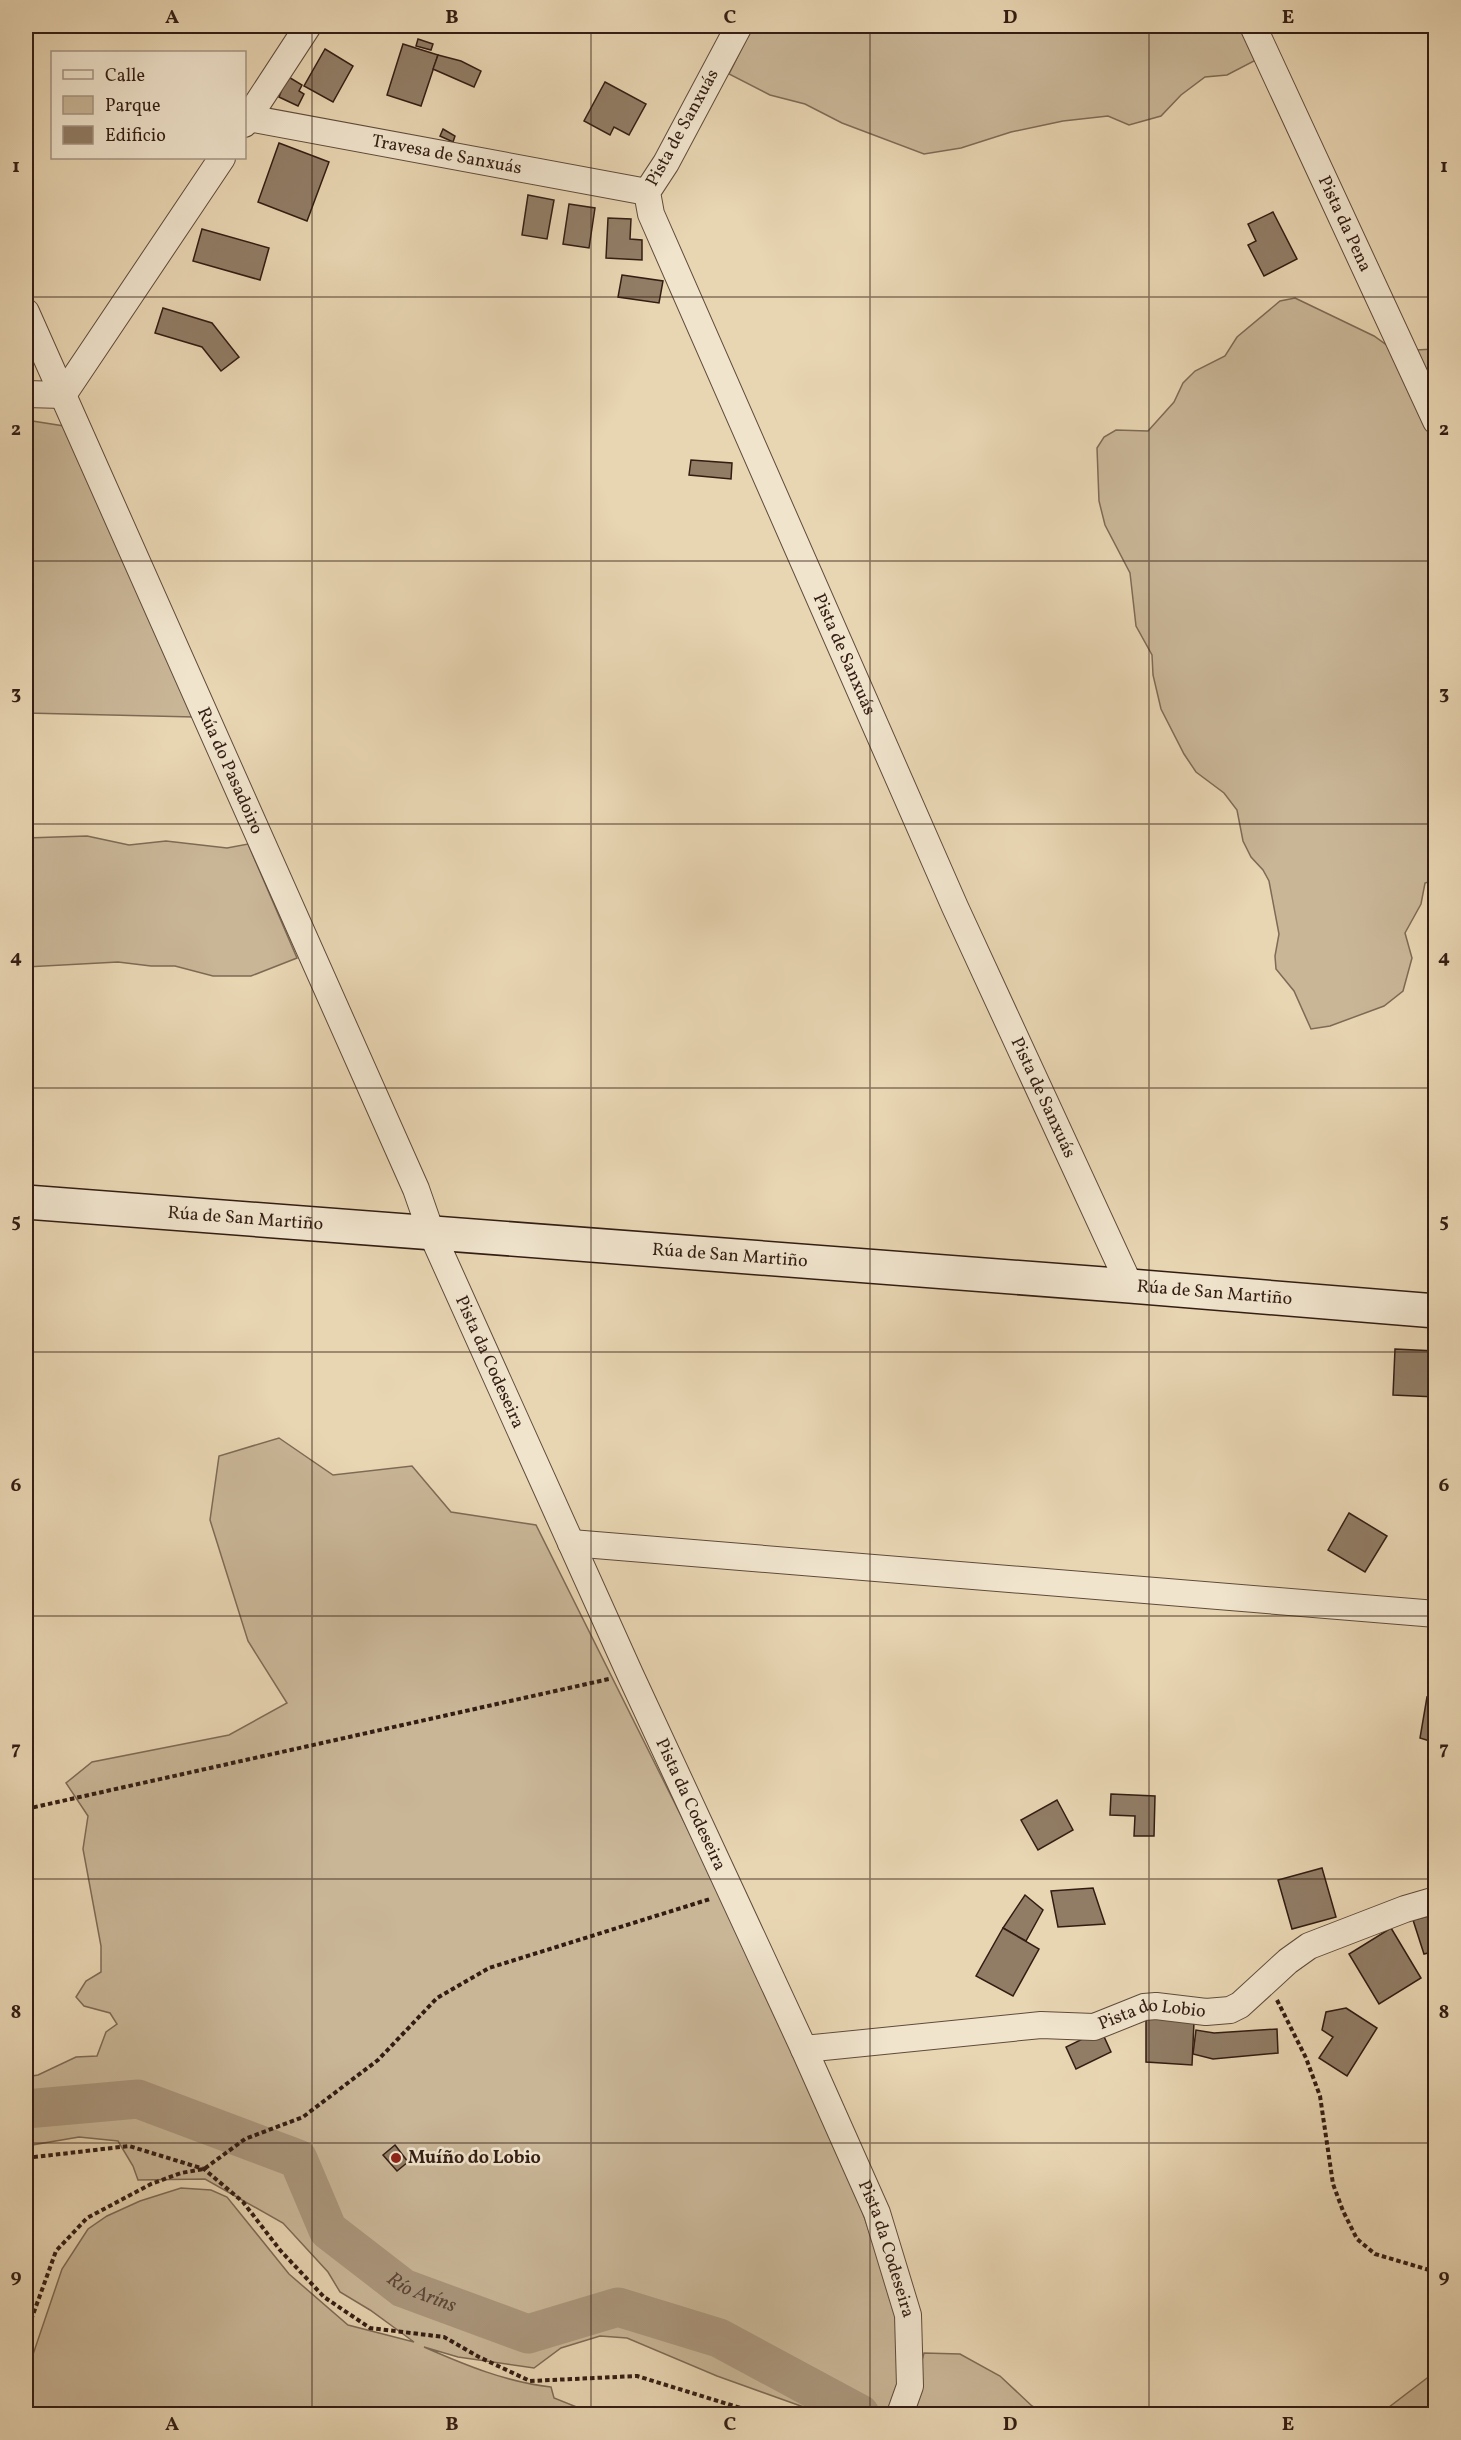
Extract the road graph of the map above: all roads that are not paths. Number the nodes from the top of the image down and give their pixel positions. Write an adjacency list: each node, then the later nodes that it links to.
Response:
1 (308, 26): 4 (street, Travesa de Sanxuás)
2 (739, 26): 6 (street, Pista de Sanxuás)
3 (1253, 26): 10 (street, Pista da Pena)
4 (246, 121): 6 (street, Travesa de Sanxuás)
5 (221, 159): 9 (street)
6 (647, 192): 13 (street, Pista de Sanxuás)
7 (26, 312): 9 (street, Rúa do Pasadoiro)
8 (26, 394): 9 (street)
9 (63, 395): 12 (street, Rúa do Pasadoiro)
10 (1436, 421)
11 (26, 1202): 12 (street, Rúa de San Martiño)
12 (431, 1232): 13 (street, Rúa de San Martiño); 15 (street, Pista da Codeseira)
13 (1130, 1286): 14 (street, Rúa de San Martiño)
14 (1436, 1311)
15 (571, 1543): 16 (street); 18 (street, Pista da Codeseira)
16 (1436, 1614)
17 (1436, 1900): 18 (street, Pista do Lobio)
18 (804, 2049): 19 (street, Pista da Codeseira)
19 (900, 2415)

